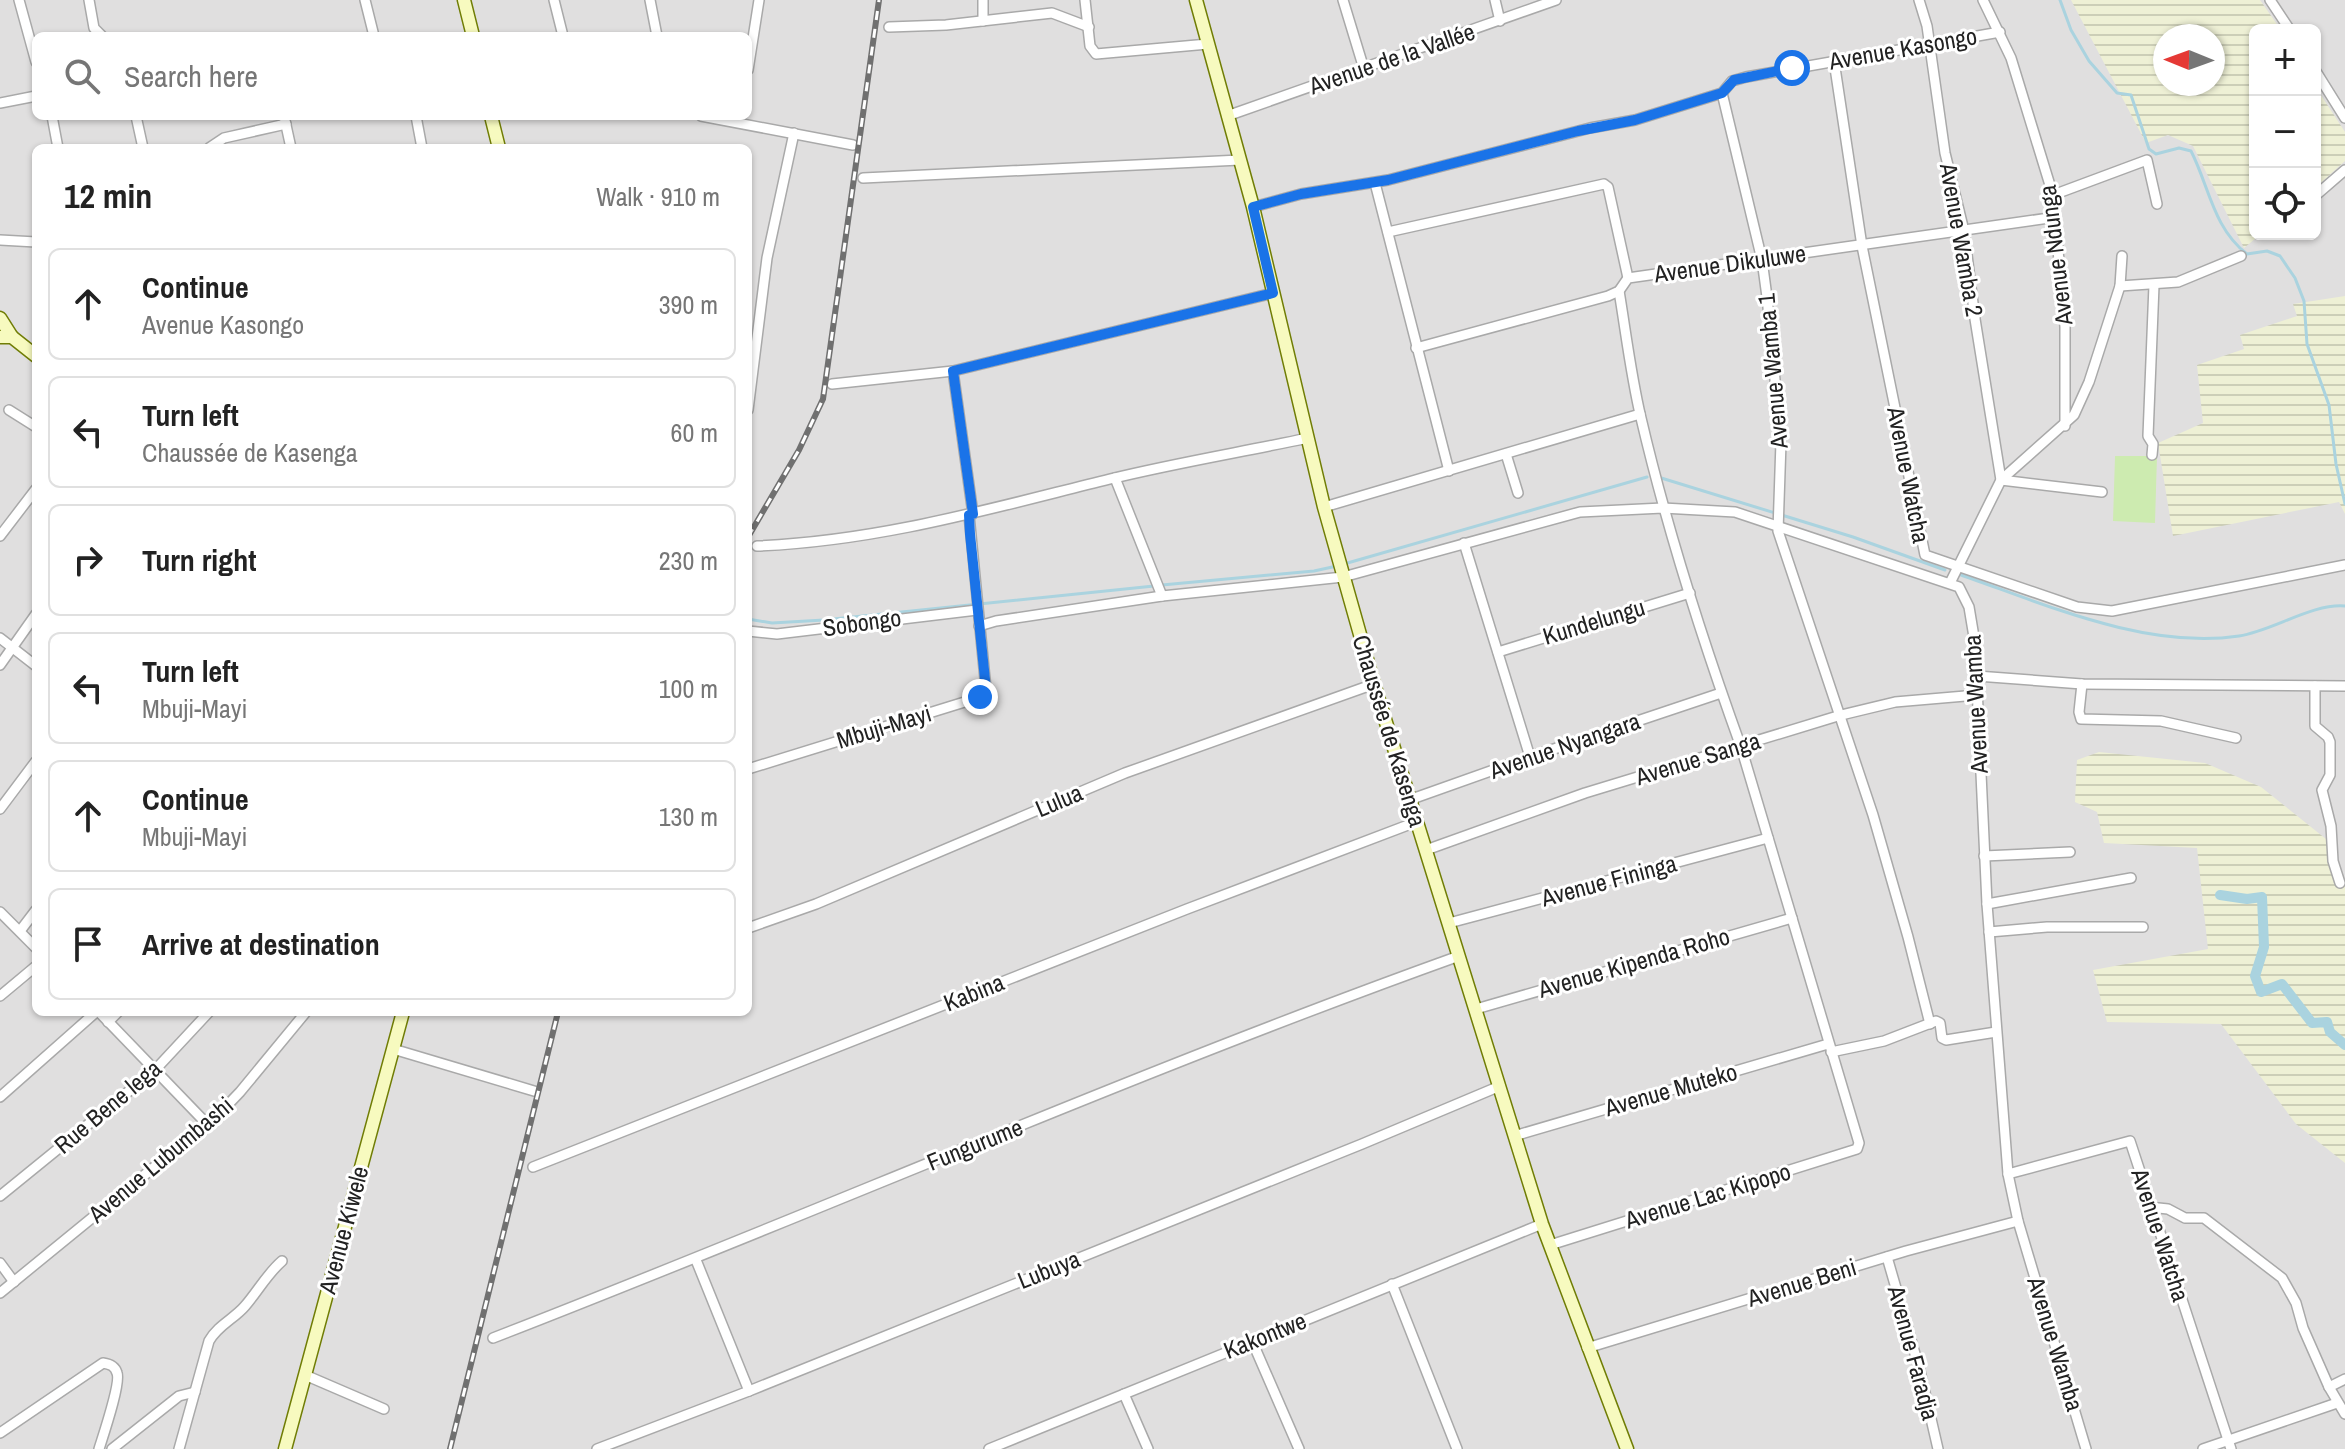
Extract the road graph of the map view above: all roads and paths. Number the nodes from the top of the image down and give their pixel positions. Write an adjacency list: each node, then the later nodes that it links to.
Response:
1 (19, 0): 31 (street)
2 (89, 0): 22 (street)
3 (365, 0): 23 (street)
4 (464, 0): 24 (main road)
5 (554, 0): 25 (street)
6 (650, 0): 26 (street)
7 (759, 0): 30 (street)
8 (983, 0): 17 (street)
9 (1085, 0): 21 (street)
10 (1196, 0): 28 (main road, Chaussée de Kasenga)
11 (1343, 0): 33 (street)
12 (1495, 0): 18 (street)
13 (1556, 0): 18 (street, Avenue de la Vallée)
14 (1919, 0): 29 (street, Avenue Wamba 2)
15 (1983, 0): 27 (street, Avenue Ndunga)
16 (2270, 0): 19 (street)
17 (983, 21): 20 (street); 21 (street)
18 (1500, 21): 33 (street, Avenue de la Vallée)
19 (2286, 24)
20 (889, 27)
21 (1089, 27): 28 (street)
22 (98, 32)
23 (373, 32)
24 (472, 32)
25 (562, 32)
26 (656, 32)
27 (2000, 32): 29 (street, Avenue Kasongo); 59 (street, Avenue Ndunga)
28 (1208, 44): 38 (main road, Chaussée de Kasenga)
29 (1930, 44): 32 (street, Avenue Kasongo); 63 (street, Avenue Wamba 2)
30 (752, 45)
31 (32, 47)
32 (1834, 61): 35 (street, Avenue Kasongo); 67 (street, Avenue Watcha)
33 (1364, 69): 38 (street, Avenue de la Vallée)
34 (2321, 80): 39 (street)
35 (1722, 93): 57 (street, Avenue Kasongo); 70 (street, Avenue Wamba 1)
36 (32, 97): 37 (street)
37 (0, 103)
38 (1227, 116): 54 (main road, Chaussée de Kasenga)
39 (2345, 118)
40 (53, 120): 47 (street)
41 (137, 120): 48 (street)
42 (285, 120): 49 (street); 50 (street)
43 (417, 120): 51 (street)
44 (492, 120): 52 (main road)
45 (740, 120): 46 (street)
46 (794, 133): 53 (street); 82 (street)
47 (57, 144)
48 (142, 144)
49 (215, 144)
50 (290, 144)
51 (421, 144)
52 (498, 144)
53 (853, 145)
54 (1240, 160): 56 (street); 61 (main road, Chaussée de Kasenga)
55 (2345, 170): 58 (street)
56 (863, 178)
57 (1375, 183): 61 (street, Avenue Kasongo); 64 (street)
58 (2321, 191)
59 (2053, 195): 60 (street); 62 (street, Avenue Ndunga)
60 (2157, 204)
61 (1253, 207): 75 (main road, Chaussée de Kasenga)
62 (2056, 217): 63 (street, Avenue Dikuluwe); 86 (street, Avenue Ndunga)
63 (1964, 231): 67 (street, Avenue Dikuluwe); 92 (street, Avenue Wamba 2)
64 (1388, 232): 71 (street); 78 (street)
65 (0, 240): 66 (street)
66 (32, 242)
67 (1862, 246): 70 (street, Avenue Dikuluwe); 104 (street, Avenue Watcha)
68 (2122, 256): 73 (street)
69 (2241, 256): 72 (street)
70 (1762, 260): 71 (street, Avenue Dikuluwe); 99 (street, Avenue Wamba 1)
71 (1628, 278): 74 (street, Avenue Dikuluwe)
72 (2154, 285): 73 (street); 89 (street)
73 (2120, 286): 86 (street)
74 (1619, 291): 78 (street); 84 (street)
75 (1273, 293): 80 (street); 87 (main road, Chaussée de Kasenga)
76 (0, 318): 77 (main road)
77 (6, 337): 79 (main road)
78 (1416, 348): 90 (street)
79 (32, 353)
80 (953, 371): 81 (street); 98 (street, Mbuji-Mayi)
81 (832, 384)
82 (752, 389)
83 (9, 410): 85 (street)
84 (1640, 414): 88 (street); 97 (street)
85 (32, 424)
86 (2065, 426): 92 (street)
87 (1308, 438): 91 (street); 96 (main road, Chaussée de Kasenga)
88 (1506, 454): 90 (street); 94 (street)
89 (2152, 455)
90 (1449, 471): 96 (street)
91 (1115, 478): 98 (street); 108 (street)
92 (2001, 480): 93 (street); 104 (street)
93 (2102, 492)
94 (1518, 493)
95 (32, 494): 100 (street)
96 (1324, 507): 105 (main road, Chaussée de Kasenga)
97 (1663, 508): 99 (street); 101 (street); 107 (street)
98 (971, 514): 102 (street); 109 (street, Mbuji-Mayi)
99 (1778, 517): 106 (street); 125 (street, Avenue Wamba 1)
100 (0, 536)
101 (1464, 543): 105 (street); 115 (street)
102 (757, 546)
103 (2345, 565): 104 (street, Avenue Watcha)
104 (1960, 566): 106 (street)
105 (1340, 568): 108 (street); 119 (main road, Chaussée de Kasenga)
106 (1950, 583): 118 (street, Avenue Wamba)
107 (1690, 593): 115 (street, Kundelungu); 123 (street)
108 (1162, 596): 111 (street)
109 (977, 610): 111 (street, Mbuji-Mayi); 112 (street, Sobongo)
110 (32, 620): 114 (street)
111 (979, 626): 130 (street, Mbuji-Mayi)
112 (752, 631)
113 (0, 638): 114 (street)
114 (13, 648): 116 (street); 117 (street)
115 (1498, 652): 128 (street)
116 (32, 663)
117 (0, 665)
118 (1977, 676): 120 (street); 124 (street, Avenue Wamba)
119 (1374, 684): 131 (main road, Chaussée de Kasenga); 145 (street, Lulua)
120 (2082, 684): 121 (street); 126 (street)
121 (2315, 686): 122 (street); 139 (street)
122 (2345, 686)
123 (1721, 693): 127 (street); 128 (street, Avenue Nyangara)
124 (1977, 695): 125 (street, Avenue Sanga); 137 (street, Avenue Wamba)
125 (1841, 715): 127 (street, Avenue Sanga); 161 (street, Avenue Wamba 1)
126 (2236, 738)
127 (1741, 747): 134 (street); 135 (street, Avenue Sanga)
128 (1530, 757): 131 (street, Avenue Nyangara)
129 (32, 766): 132 (street)
130 (752, 768)
131 (1409, 800): 133 (main road, Chaussée de Kasenga)
132 (0, 809)
133 (1416, 822): 135 (main road, Chaussée de Kasenga); 171 (street, Kabina)
134 (1768, 838): 143 (street); 144 (street, Avenue Fininga)
135 (1426, 850): 144 (main road, Chaussée de Kasenga)
136 (2070, 852): 137 (street)
137 (1984, 856): 140 (street, Avenue Wamba)
138 (2131, 878): 140 (street)
139 (2340, 883)
140 (1987, 904): 148 (street, Avenue Wamba)
141 (0, 912): 147 (street)
142 (32, 915): 147 (street)
143 (1792, 918): 153 (street, Avenue Kipenda Roho); 163 (street)
144 (1449, 923): 150 (main road, Chaussée de Kasenga)
145 (752, 927)
146 (2143, 927): 148 (street)
147 (20, 931): 149 (street)
148 (1989, 932): 162 (street, Avenue Wamba)
149 (32, 944)
150 (1459, 956): 153 (main road, Chaussée de Kasenga); 179 (street, Fungurume)
151 (32, 969): 152 (street)
152 (0, 996)
153 (1476, 1009): 166 (main road, Chaussée de Kasenga)
154 (92, 1016): 168 (street)
155 (101, 1016): 160 (street)
156 (114, 1016): 160 (street)
157 (205, 1016): 165 (street, Rue Bene lega)
158 (303, 1016): 169 (street, Avenue Lubumbashi)
159 (402, 1016): 164 (main road, Avenue Kiwele)
160 (108, 1022): 165 (street)
161 (1930, 1024): 162 (street); 163 (street, Avenue Muteko)
162 (1996, 1032): 172 (street, Avenue Wamba)
163 (1830, 1048): 170 (street, Avenue Muteko); 177 (street, Avenue Lac Kipopo)
164 (393, 1049): 167 (street); 188 (main road, Avenue Kiwele)
165 (155, 1070): 169 (street); 173 (street, Rue Bene lega)
166 (1500, 1086): 170 (main road, Chaussée de Kasenga); 191 (street, Lubuya)
167 (534, 1091)
168 (0, 1097)
169 (207, 1124): 182 (street, Avenue Lubumbashi)
170 (1514, 1136): 176 (main road, Chaussée de Kasenga)
171 (533, 1167)
172 (2008, 1174): 174 (street, Avenue Watcha); 175 (street, Avenue Wamba)
173 (0, 1196)
174 (2149, 1207): 190 (street); 198 (street, Avenue Watcha)
175 (2018, 1221): 178 (street, Avenue Beni); 210 (street, Avenue Wamba)
176 (1542, 1224): 177 (main road, Chaussée de Kasenga); 183 (street, Kakontwe)
177 (1550, 1245): 187 (main road, Chaussée de Kasenga)
178 (1887, 1257): 187 (street, Avenue Beni); 209 (street, Avenue Faradja)
179 (696, 1260): 185 (street, Fungurume); 191 (street)
180 (282, 1261): 192 (street)
181 (0, 1263): 182 (street)
182 (14, 1282): 184 (street, Avenue Lubumbashi)
183 (1392, 1284): 186 (street, Kakontwe); 207 (street)
184 (0, 1293)
185 (493, 1338)
186 (1252, 1341): 193 (street, Kakontwe); 206 (street)
187 (1587, 1348): 208 (main road, Chaussée de Kasenga)
188 (305, 1375): 195 (street); 202 (main road, Avenue Kiwele)
189 (2345, 1379): 190 (street)
190 (2329, 1387): 194 (street)
191 (749, 1391): 203 (street, Lubuya)
192 (195, 1392): 200 (street); 201 (street)
193 (1124, 1394): 204 (street, Kakontwe); 205 (street)
194 (2337, 1403): 196 (street); 198 (street)
195 (384, 1409)
196 (2345, 1414)
197 (0, 1433): 199 (street)
198 (2229, 1445): 211 (street)
199 (99, 1449)
200 (112, 1449)
201 (179, 1449)
202 (285, 1449)
203 (597, 1449)
204 (990, 1449)
205 (1148, 1449)
206 (1299, 1449)
207 (1457, 1449)
208 (1627, 1449)
209 (1938, 1449)
210 (2086, 1449)
211 (2203, 1449)

